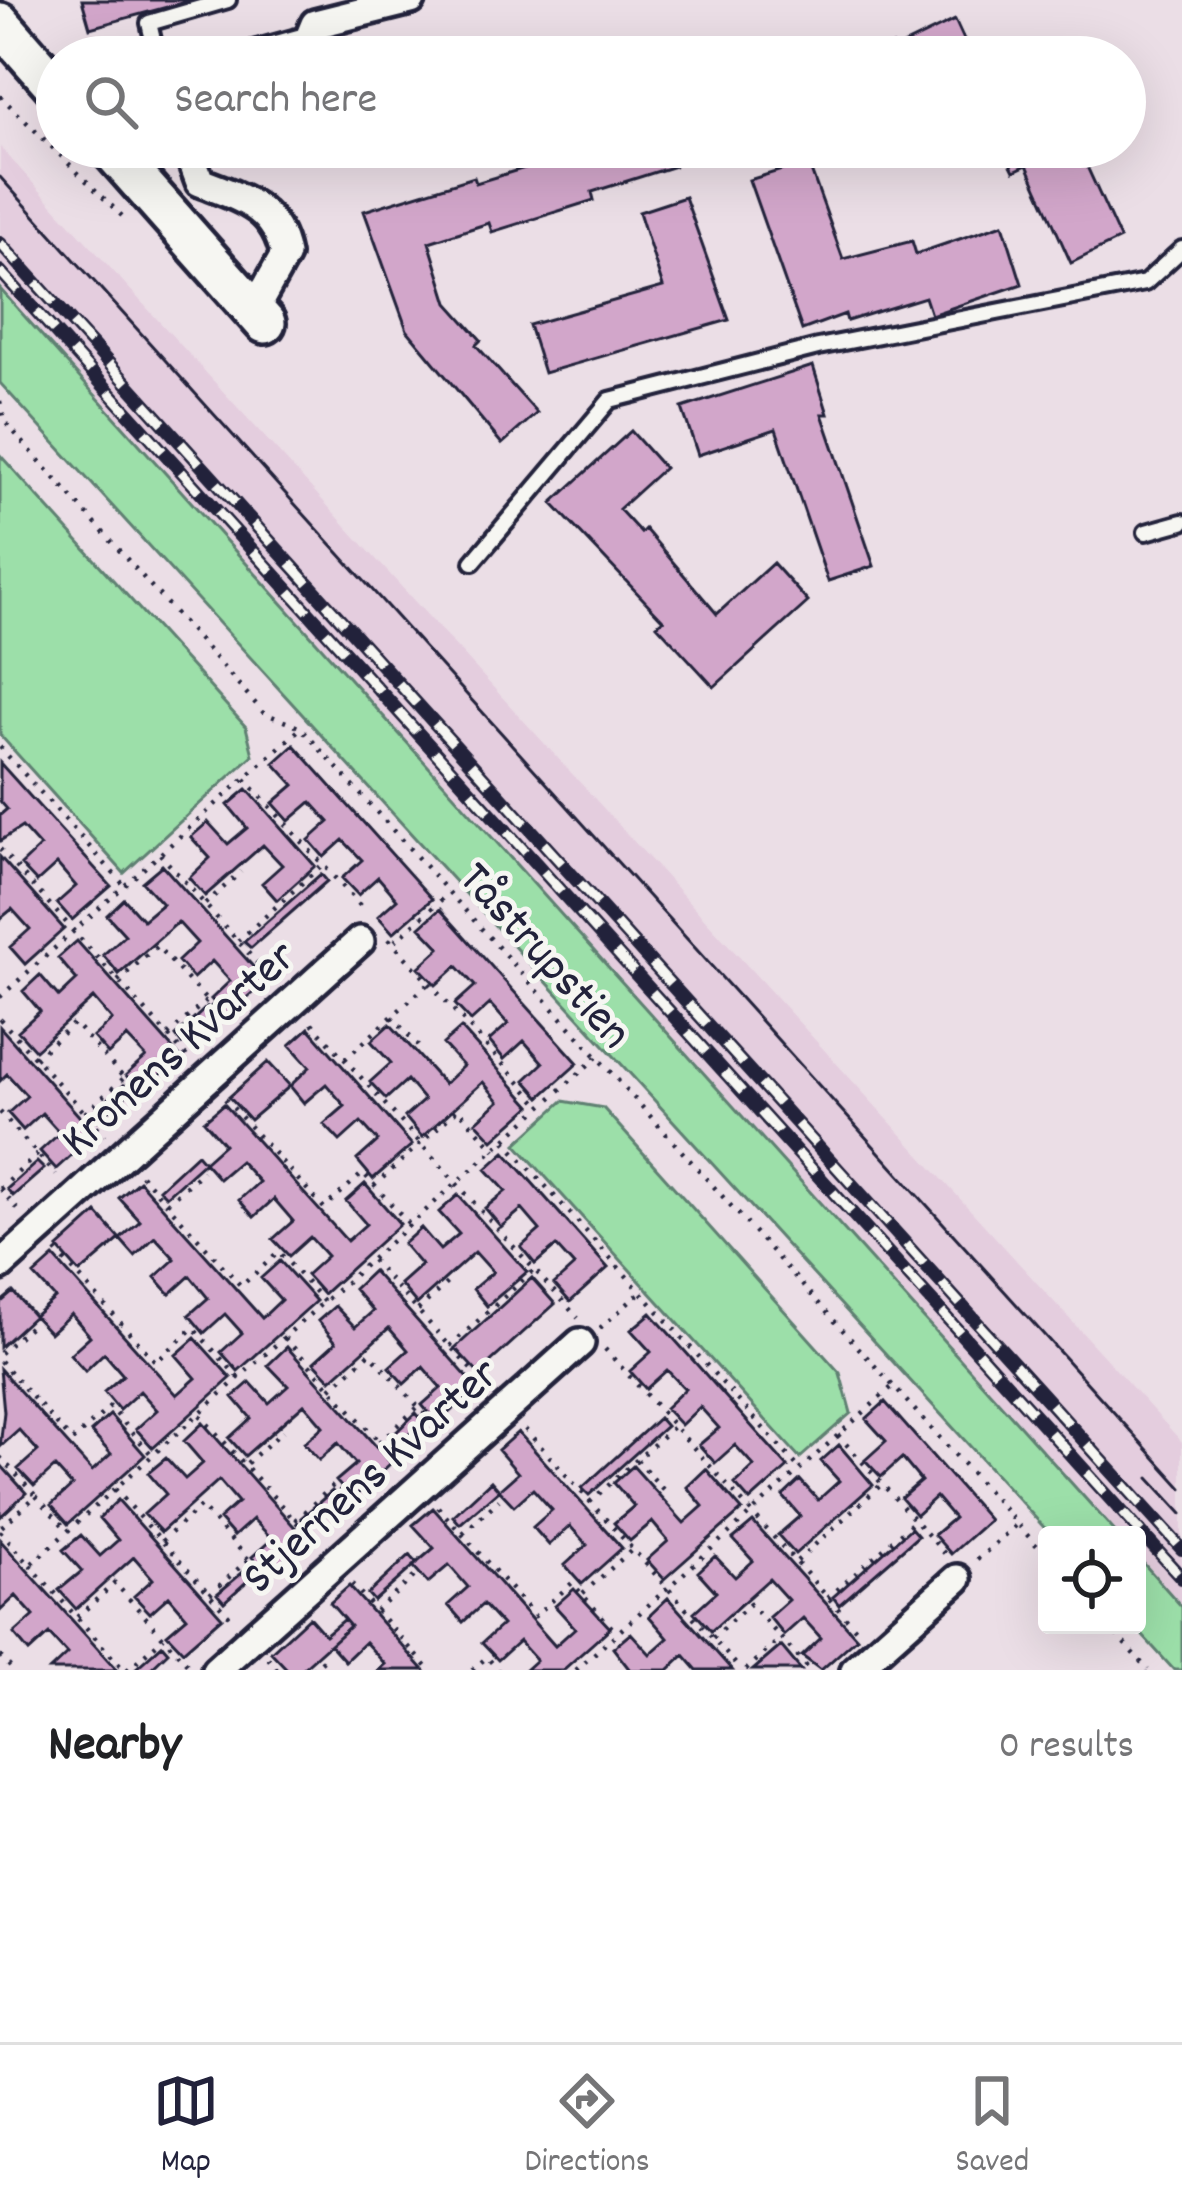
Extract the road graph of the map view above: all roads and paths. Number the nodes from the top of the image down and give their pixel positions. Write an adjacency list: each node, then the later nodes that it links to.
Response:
1 (228, 0): 4 (lane)
2 (411, 0): 5 (street)
3 (0, 23): 6 (street)
4 (152, 36)
5 (310, 36)
6 (36, 64)
7 (0, 96): 8 (path)
8 (36, 131)
9 (73, 168): 12 (path)
10 (129, 168): 14 (street)
11 (195, 168): 14 (street)
12 (132, 226)
13 (1182, 249): 18 (lane)
14 (259, 316)
15 (0, 401): 19 (path, Tåstrupstien)
16 (1182, 522): 17 (lane)
17 (1146, 532)
18 (473, 562)
19 (301, 728): 21 (path); 26 (path, Tåstrupstien)
20 (0, 747): 25 (path)
21 (245, 778): 22 (path); 23 (path)
22 (160, 854): 25 (path); 27 (path)
23 (322, 865): 28 (path); 30 (path)
24 (241, 872): 27 (path)
25 (125, 886): 33 (path)
26 (449, 893): 30 (path); 41 (path, Tåstrupstien)
27 (205, 904): 28 (path)
28 (238, 941): 35 (path)
29 (360, 941): 30 (path); 35 (street, Kronens Kvarter)
30 (393, 943): 32 (path)
31 (118, 981): 34 (path)
32 (429, 983): 36 (path); 45 (path)
33 (0, 997)
34 (206, 1001): 38 (path); 39 (path)
35 (293, 1002): 39 (street, Kronens Kvarter); 43 (path)
36 (392, 1017): 40 (path); 43 (path)
37 (0, 1019): 42 (path)
38 (168, 1035)
39 (246, 1044): 48 (street, Kronens Kvarter)
40 (422, 1050)
41 (597, 1057): 45 (path); 74 (path, Tåstrupstien)
42 (35, 1058): 44 (path); 47 (path)
43 (345, 1059): 50 (path)
44 (124, 1078): 47 (path); 48 (path)
45 (542, 1107): 49 (path)
46 (0, 1112): 52 (path)
47 (85, 1113): 53 (path)
48 (162, 1120): 53 (street, Kronens Kvarter)
49 (505, 1141): 51 (path); 65 (path)
50 (421, 1143): 51 (path); 55 (path); 56 (path)
51 (495, 1150): 55 (path)
52 (38, 1154): 57 (path); 58 (path)
53 (123, 1155): 58 (street, Kronens Kvarter); 59 (path)
54 (203, 1171): 59 (path)
55 (457, 1184): 61 (path); 63 (path)
56 (374, 1186)
57 (0, 1189): 60 (path)
58 (76, 1197): 60 (street, Kronens Kvarter)
59 (167, 1203): 66 (path)
60 (38, 1231): 62 (street, Kronens Kvarter); 73 (path)
61 (372, 1260): 66 (path); 67 (path)
62 (0, 1266)
63 (534, 1270): 70 (path); 71 (path)
64 (449, 1281): 67 (path)
65 (641, 1292): 70 (path); 87 (path)
66 (325, 1303): 69 (path)
67 (417, 1310): 71 (path)
68 (35, 1322): 72 (path)
69 (285, 1338): 73 (path); 75 (path)
70 (587, 1339): 77 (street, Stjernens Kvarter); 78 (path)
71 (450, 1346): 77 (path)
72 (0, 1357): 84 (path)
73 (240, 1379): 84 (path)
74 (892, 1386): 80 (path); 98 (path, Tåstrupstien)
75 (331, 1388): 76 (path); 81 (path)
76 (418, 1407): 81 (path); 82 (path)
77 (507, 1410): 82 (street, Stjernens Kvarter); 94 (path)
78 (674, 1426): 85 (path); 95 (path)
79 (283, 1431): 86 (path)
80 (838, 1435): 87 (path); 88 (path)
81 (379, 1442): 89 (path)
82 (459, 1452): 89 (street, Stjernens Kvarter)
83 (0, 1456): 91 (path)
84 (153, 1456): 90 (path)
85 (637, 1460): 92 (path); 94 (path)
86 (245, 1465)
87 (800, 1468): 95 (path)
88 (882, 1484): 97 (path); 107 (path)
89 (420, 1487): 99 (street, Stjernens Kvarter); 102 (path)
90 (116, 1489): 101 (path); 103 (path)
91 (36, 1496): 100 (path); 101 (path)
92 (668, 1496)
93 (499, 1500): 102 (path)
94 (590, 1502): 105 (path)
95 (752, 1512): 107 (path); 111 (path)
96 (295, 1520): 99 (path)
97 (915, 1520): 110 (path); 114 (path)
98 (1017, 1524): 104 (path, Tåstrupstien); 110 (path)
99 (374, 1528): 115 (street, Stjernens Kvarter)
100 (0, 1530): 108 (path)
101 (68, 1531): 108 (path)
102 (462, 1534): 113 (path)
103 (162, 1541): 106 (path); 112 (path)
104 (1038, 1547)
105 (633, 1549): 111 (path); 113 (path)
106 (249, 1559): 112 (path); 115 (path)
107 (796, 1562): 114 (path)
108 (30, 1565): 117 (path)
109 (415, 1576): 116 (path)
110 (960, 1576): 126 (street)
111 (667, 1588): 118 (path); 121 (path)
112 (210, 1594): 123 (path)
113 (583, 1594): 118 (path)
114 (828, 1598): 126 (path)
115 (289, 1604): 123 (street, Stjernens Kvarter)
116 (376, 1611)
117 (77, 1617): 120 (path); 129 (path)
118 (617, 1633): 127 (path)
119 (1116, 1634): 139 (path)
120 (164, 1637): 129 (path); 130 (path)
121 (713, 1638): 122 (path); 137 (path)
122 (781, 1638): 137 (path); 138 (path)
123 (250, 1639): 131 (street, Stjernens Kvarter); 132 (path)
124 (329, 1655): 133 (path)
125 (0, 1656): 128 (path)
126 (866, 1661)
127 (585, 1667): 136 (path)
128 (13, 1670)
129 (126, 1670)
130 (193, 1670)
131 (216, 1670)
132 (278, 1670)
133 (312, 1670)
134 (472, 1670): 135 (path)
135 (499, 1670)
136 (576, 1670)
137 (744, 1670)
138 (810, 1670)
139 (1148, 1670)

